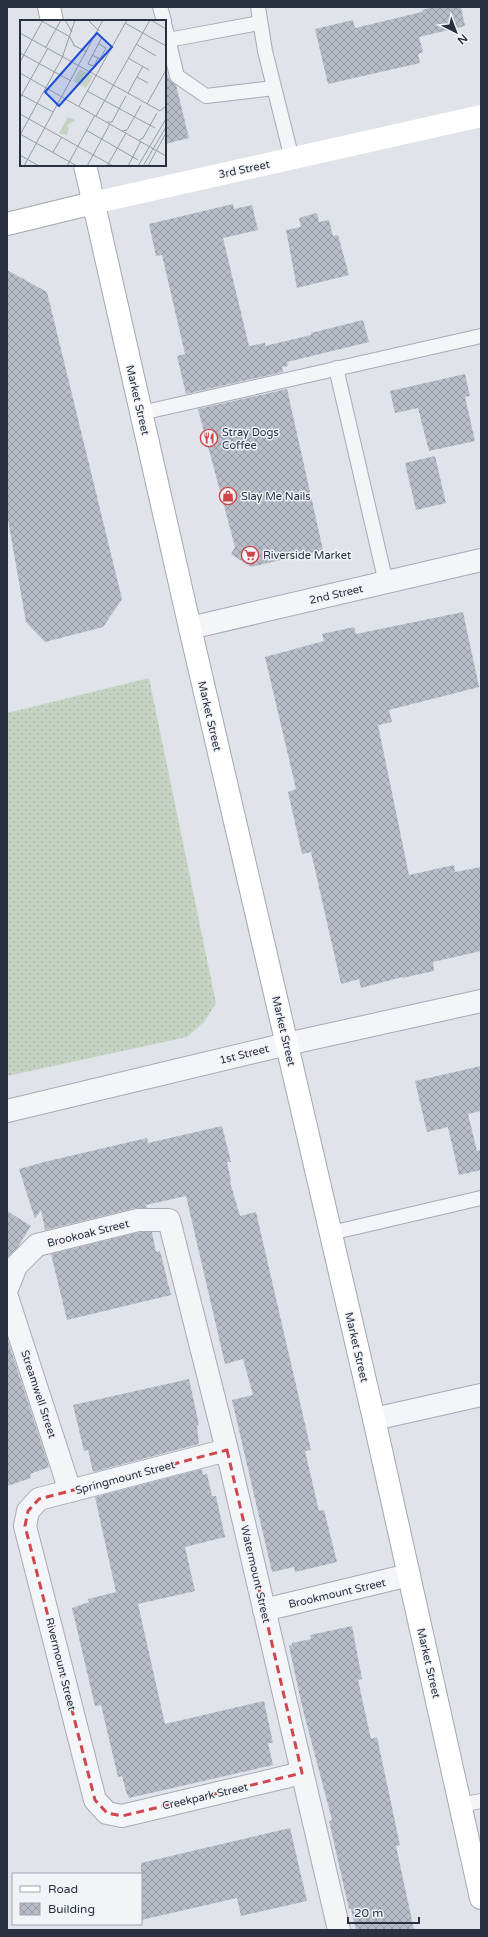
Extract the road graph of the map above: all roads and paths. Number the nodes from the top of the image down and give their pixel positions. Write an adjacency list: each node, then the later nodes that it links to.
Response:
1 (48, 7): 4 (main road)
2 (160, 7): 5 (lane)
3 (258, 7): 6 (lane)
4 (52, 20)
5 (164, 20)
6 (260, 23): 7 (lane); 8 (lane)
7 (167, 33): 8 (lane)
8 (274, 88): 10 (lane)
9 (481, 116): 10 (main road, 3rd Street)
10 (292, 159): 12 (main road, 3rd Street)
11 (85, 166): 12 (main road, Market Street)
12 (93, 203): 13 (main road, 3rd Street); 16 (main road, Market Street)
13 (7, 224)
14 (481, 336): 15 (lane)
15 (336, 368): 16 (lane); 18 (lane)
16 (141, 413): 19 (main road, Market Street)
17 (481, 560): 18 (street, 2nd Street)
18 (386, 582): 19 (street, 2nd Street)
19 (190, 628): 21 (main road, Market Street)
20 (481, 1001): 21 (street, 1st Street)
21 (287, 1044): 22 (street, 1st Street); 25 (main road, Market Street)
22 (7, 1110)
23 (481, 1198): 25 (lane)
24 (169, 1220): 26 (street, Brookoak Street); 30 (street, Watermount Street)
25 (331, 1233): 29 (main road, Market Street)
26 (7, 1289)
27 (7, 1297): 31 (street, Streamwell Street)
28 (481, 1395): 29 (street)
29 (374, 1419): 33 (main road, Market Street)
30 (227, 1450): 31 (street, Springmount Street); 34 (street, Watermount Street)
31 (70, 1491): 32 (street, Springmount Street)
32 (28, 1511): 37 (street, Rivermount Street)
33 (409, 1575): 34 (street, Brookmount Street); 36 (main road, Market Street)
34 (264, 1610): 35 (street, Watermount Street)
35 (302, 1773): 37 (street, Creekpark Street); 39 (street, Watermount Street)
36 (471, 1803): 38 (main road, Market Street)
37 (107, 1813)
38 (481, 1898)
39 (339, 1930)

